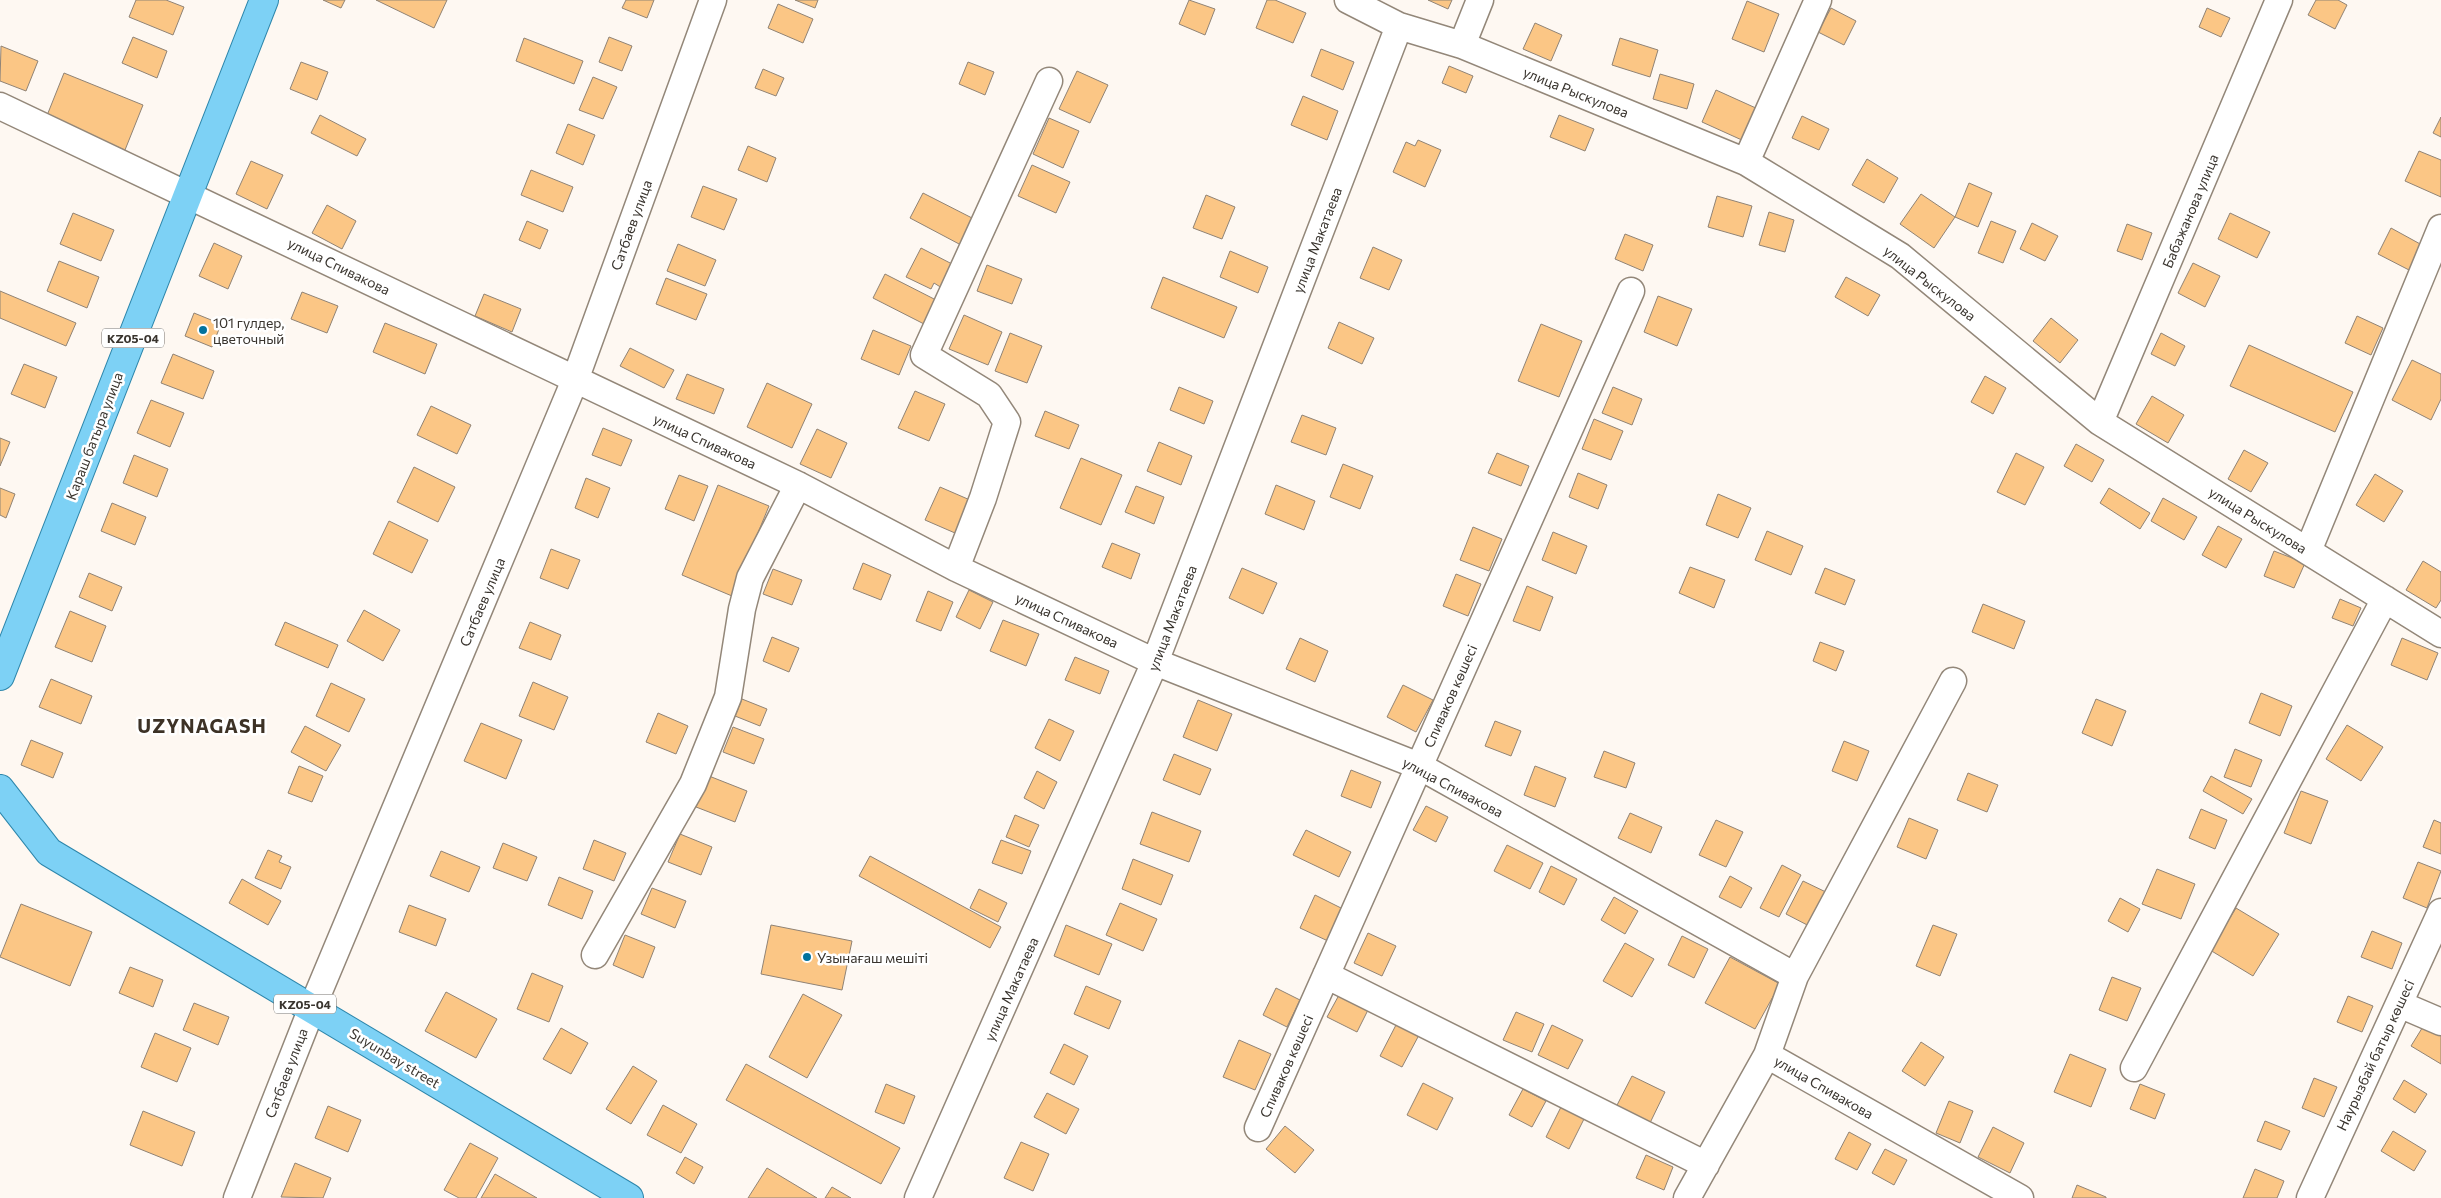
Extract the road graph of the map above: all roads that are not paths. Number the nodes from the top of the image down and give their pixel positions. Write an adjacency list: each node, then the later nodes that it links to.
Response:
1 (264, 0): 12 (main road, Караш батыра улица / KZ05-04)
2 (713, 0): 15 (street, Сатбаев улица)
3 (1348, 0): 7 (street, улица Рыскулова)
4 (1480, 0): 8 (street)
5 (1818, 0): 11 (street)
6 (2279, 0): 16 (street, Бабажанова улица)
7 (1399, 26): 8 (street, улица Рыскулова); 22 (street, улица Макатаева)
8 (1462, 45): 11 (street, улица Рыскулова)
9 (1049, 81): 19 (street)
10 (0, 106): 12 (street, улица Спивакова)
11 (1746, 162): 16 (street, улица Рыскулова)
12 (189, 194): 15 (street, улица Спивакова); 23 (main road, Караш батыра улица / KZ05-04)
13 (2441, 228): 18 (street)
14 (1631, 291): 25 (street, Спиваков көшесі)
15 (575, 380): 17 (street, улица Спивакова); 32 (street, Сатбаев улица)
16 (2100, 422): 18 (street, улица Рыскулова)
17 (798, 484): 19 (street, улица Спивакова); 28 (street)
18 (2308, 551): 20 (street, улица Рыскулова)
19 (956, 568): 22 (street, улица Спивакова)
20 (2385, 599): 21 (street, улица Рыскулова); 35 (street)
21 (2441, 634)
22 (1155, 662): 25 (street, улица Спивакова); 40 (street, улица Макатаева)
23 (0, 676)
24 (1953, 681): 30 (street)
25 (1419, 766): 29 (street, Спиваков көшесі); 30 (street, улица Спивакова)
26 (0, 788): 32 (main road, Suyunbay street / KZ05-04)
27 (2441, 912): 31 (street, Наурызбай батыр көшесі)
28 (595, 955)
29 (1326, 974): 36 (street, Спиваков көшесі); 37 (street)
30 (1794, 976): 34 (street, улица Спивакова)
31 (2399, 1004): 33 (street); 43 (street, Наурызбай батыр көшесі)
32 (312, 1008): 38 (street, Сатбаев улица); 39 (main road, Suyunbay street / KZ05-04)
33 (2441, 1022)
34 (1767, 1054): 37 (street); 42 (street, улица Спивакова)
35 (2134, 1068)
36 (1258, 1128)
37 (1706, 1165): 41 (street)
38 (237, 1198)
39 (630, 1198)
40 (918, 1198)
41 (1687, 1198)
42 (2020, 1198)
43 (2310, 1198)

